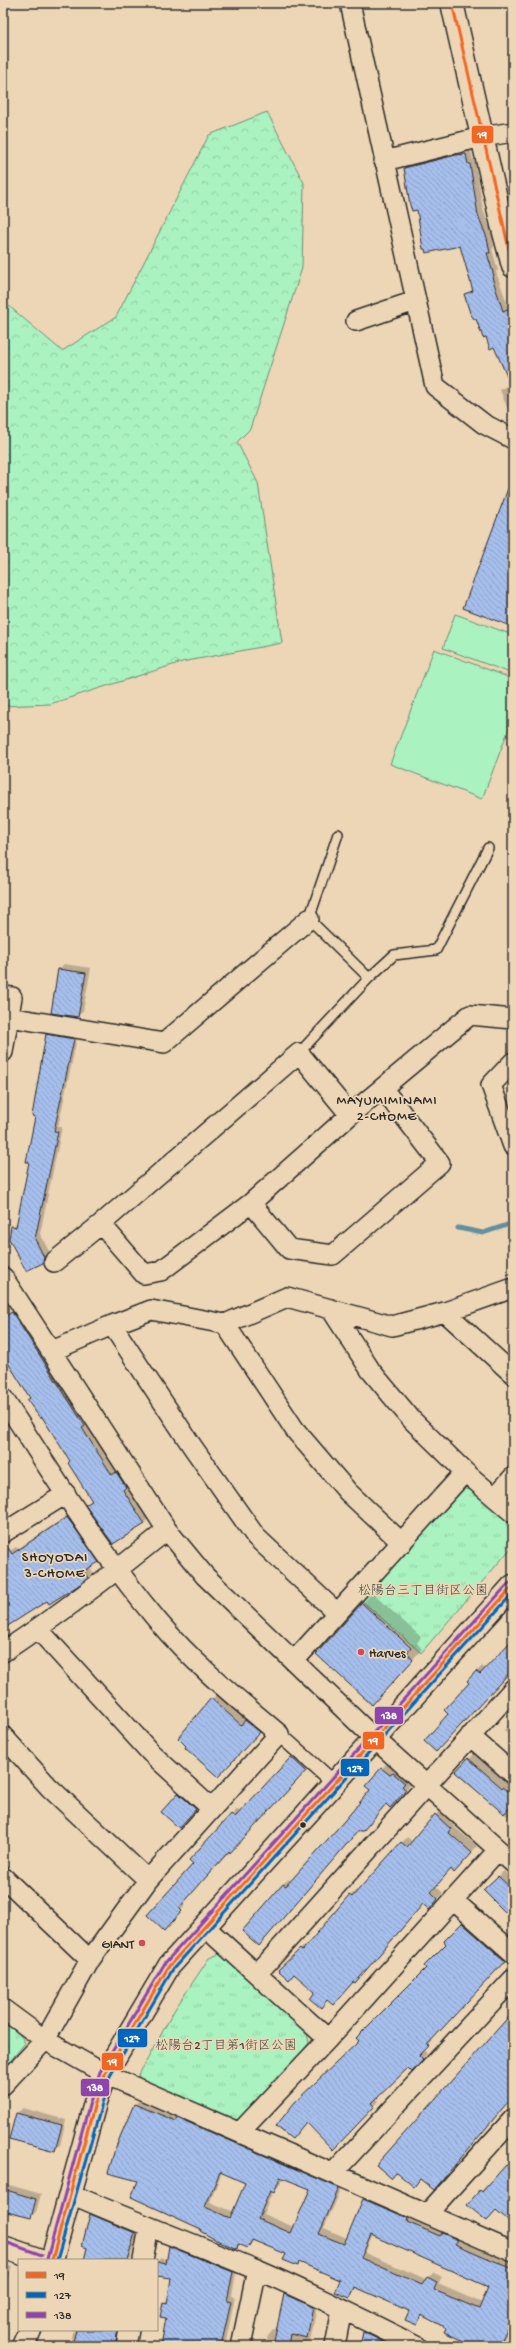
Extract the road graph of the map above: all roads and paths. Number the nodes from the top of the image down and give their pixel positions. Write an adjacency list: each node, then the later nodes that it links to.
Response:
1 (350, 3): 5 (street)
2 (452, 3): 4 (street)
3 (513, 132): 4 (street)
4 (482, 136): 5 (street); 6 (street)
5 (384, 162): 7 (street)
6 (513, 266)
7 (415, 301): 8 (street); 9 (street)
8 (356, 321)
9 (513, 439)
10 (338, 834): 12 (lane)
11 (488, 848): 13 (lane)
12 (309, 919): 13 (lane); 15 (street)
13 (369, 978): 18 (lane)
14 (3, 996): 15 (street)
15 (9, 1017): 17 (street)
16 (513, 1019): 20 (street)
17 (3, 1052)
18 (299, 1053): 21 (street); 24 (street)
19 (513, 1062): 22 (street)
20 (383, 1089): 21 (street); 23 (street)
21 (350, 1115): 23 (street)
22 (513, 1146)
23 (251, 1203): 24 (street)
24 (100, 1224): 25 (street)
25 (54, 1262)
26 (513, 1288): 29 (street)
27 (6, 1290): 32 (street)
28 (331, 1309): 29 (street); 30 (street); 36 (street)
29 (445, 1312): 33 (street)
30 (225, 1324): 31 (street); 43 (street)
31 (112, 1325): 32 (street); 46 (street)
32 (52, 1351): 41 (street)
33 (513, 1374)
34 (3, 1398): 35 (street)
35 (8, 1418): 38 (street)
36 (465, 1472): 39 (street); 43 (street)
37 (513, 1477): 39 (street)
38 (66, 1494): 42 (street); 44 (street)
39 (495, 1497): 40 (street)
40 (513, 1513)
41 (167, 1530): 44 (street); 49 (street)
42 (3, 1533)
43 (402, 1543): 46 (street)
44 (118, 1569): 47 (street); 51 (street)
45 (513, 1586): 54 (street)
46 (337, 1613): 49 (street)
47 (38, 1628): 48 (street); 58 (street)
48 (3, 1652)
49 (294, 1661): 54 (street)
50 (513, 1689): 53 (street)
51 (278, 1734): 56 (street); 58 (street)
52 (3, 1736): 62 (street)
53 (470, 1736): 55 (street); 57 (street)
54 (374, 1738): 56 (street); 57 (street)
55 (513, 1774)
56 (334, 1783): 64 (street)
57 (427, 1784): 59 (street); 67 (street)
58 (211, 1808): 62 (street)
59 (498, 1850): 60 (street); 63 (street)
60 (513, 1864)
61 (3, 1877): 66 (street)
62 (148, 1880): 66 (street)
63 (453, 1900): 65 (street); 70 (street)
64 (205, 1927): 67 (street); 72 (street)
65 (513, 1952)
66 (90, 1960): 71 (street)
67 (256, 1974): 70 (street)
68 (513, 1979): 76 (street)
69 (3, 2009): 71 (street)
70 (328, 2039): 75 (street)
71 (45, 2040): 72 (street); 73 (street)
72 (105, 2074): 75 (street); 77 (street)
73 (3, 2085)
74 (513, 2119): 78 (street)
75 (240, 2132): 76 (street)
76 (334, 2172): 78 (street)
77 (71, 2194): 79 (street); 83 (street)
78 (428, 2213): 81 (street)
79 (149, 2228): 84 (street); 85 (street)
80 (3, 2248): 82 (street)
81 (513, 2252)
82 (37, 2259)
83 (52, 2259)
84 (143, 2259)
85 (257, 2270): 86 (street); 91 (street)
86 (342, 2308): 92 (street); 93 (street)
87 (30, 2331): 89 (street)
88 (129, 2331): 90 (street)
89 (23, 2346)
90 (126, 2346)
91 (241, 2346)
92 (335, 2346)
93 (416, 2346)

